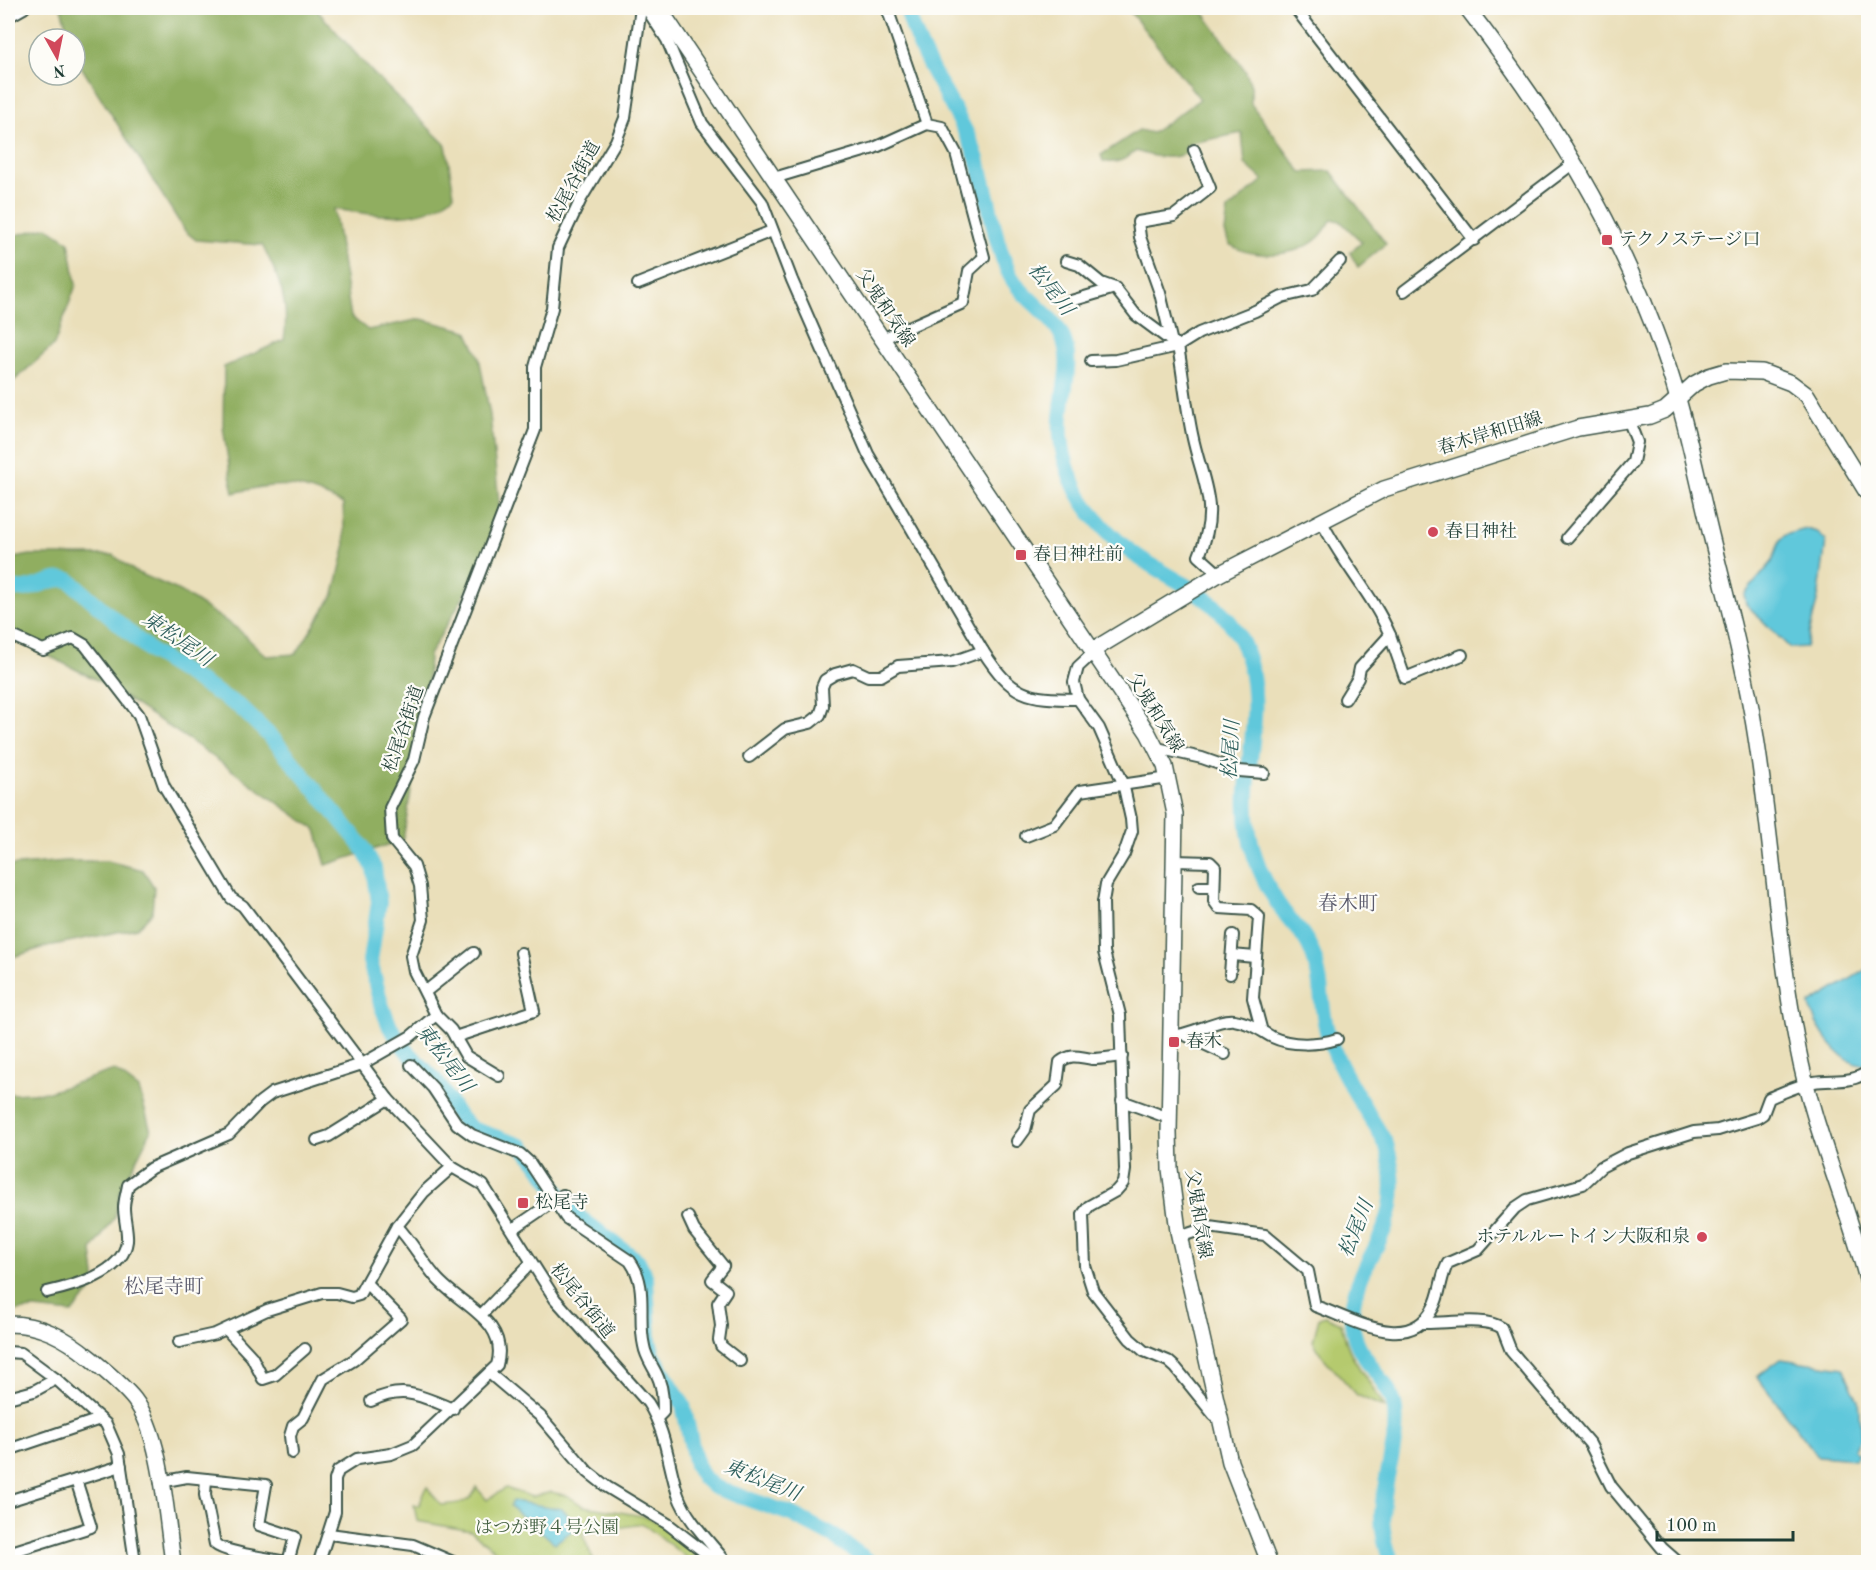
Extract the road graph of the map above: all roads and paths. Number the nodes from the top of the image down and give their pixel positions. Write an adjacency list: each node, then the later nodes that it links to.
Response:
1 (24, 8): 6 (street)
2 (653, 8): 10 (main road, 父鬼和気線); 11 (street); 50 (street, 松尾谷街道)
3 (887, 8): 7 (street)
4 (1295, 8): 12 (street)
5 (1467, 8): 9 (main road)
6 (8, 16)
7 (927, 124): 10 (street); 19 (street)
8 (1194, 150): 20 (street)
9 (1575, 162): 12 (street); 22 (main road)
10 (774, 178): 19 (main road, 父鬼和気線)
11 (772, 231): 15 (street); 30 (street)
12 (1474, 240): 17 (street)
13 (1066, 261): 16 (street)
14 (1340, 261): 20 (street)
15 (638, 284)
16 (1115, 288): 18 (street); 20 (street)
17 (1404, 291)
18 (1071, 301)
19 (882, 339): 31 (main road, 父鬼和気線)
20 (1175, 344): 21 (street); 27 (street)
21 (1091, 361)
22 (1677, 398): 23 (main road, 春木岸和田線); 24 (main road, 春木岸和田線); 63 (main road)
23 (1628, 419): 25 (main road, 春木岸和田線); 26 (street)
24 (1869, 494)
25 (1321, 520): 27 (main road, 春木岸和田線); 29 (street)
26 (1567, 538)
27 (1214, 577): 31 (main road, 春木岸和田線)
28 (8, 634): 59 (street, 松尾谷街道)
29 (1390, 634): 32 (street); 34 (street)
30 (983, 651): 33 (street); 36 (street)
31 (1093, 653): 33 (street); 35 (main road, 父鬼和気線)
32 (1462, 655)
33 (1078, 699): 39 (street)
34 (1345, 699)
35 (1157, 748): 37 (street); 38 (main road, 父鬼和気線)
36 (749, 757)
37 (1262, 773)
38 (1169, 778): 39 (street); 41 (main road, 父鬼和気線)
39 (1124, 783): 40 (street); 58 (street)
40 (1026, 836)
41 (1174, 861): 43 (street); 53 (main road, 父鬼和気線)
42 (1199, 887): 43 (street)
43 (1214, 888): 48 (street)
44 (1233, 935): 47 (street)
45 (474, 953): 50 (street)
46 (521, 953): 55 (street)
47 (1232, 955): 48 (street); 49 (street)
48 (1255, 957): 52 (street)
49 (1230, 974)
50 (425, 992): 51 (street, 松尾谷街道)
51 (436, 1016): 55 (street, 松尾谷街道); 59 (street)
52 (1261, 1028): 54 (street); 56 (street)
53 (1171, 1036): 54 (street); 66 (main road, 父鬼和気線)
54 (1187, 1036): 57 (street)
55 (455, 1037): 62 (street, 松尾谷街道)
56 (1337, 1040)
57 (1225, 1054)
58 (1122, 1056): 65 (street); 68 (street)
59 (362, 1064): 64 (street, 松尾谷街道); 78 (street)
60 (411, 1065): 70 (street)
61 (1869, 1071): 63 (street)
62 (499, 1076)
63 (1807, 1084): 77 (main road); 80 (street)
64 (388, 1099): 67 (street); 69 (street, 松尾谷街道)
65 (1122, 1101): 66 (street); 92 (street)
66 (1169, 1118): 74 (main road, 父鬼和気線)
67 (317, 1140)
68 (1017, 1141)
69 (452, 1167): 72 (street); 73 (street, 松尾谷街道)
70 (558, 1199): 73 (street); 93 (street)
71 (688, 1217): 86 (street)
72 (398, 1226): 76 (street); 79 (street)
73 (513, 1229): 75 (street, 松尾谷街道)
74 (1179, 1237): 80 (street); 92 (main road, 父鬼和気線)
75 (531, 1263): 79 (street); 93 (street, 松尾谷街道)
76 (366, 1283): 82 (street); 96 (street)
77 (1869, 1283)
78 (47, 1292)
79 (481, 1315): 87 (street)
80 (1422, 1323): 112 (street)
81 (8, 1324): 100 (main road)
82 (227, 1330): 83 (street); 84 (street)
83 (179, 1342)
84 (305, 1349)
85 (8, 1352): 88 (street)
86 (740, 1361)
87 (489, 1373): 91 (street); 109 (street)
88 (56, 1379): 89 (street); 94 (street)
89 (8, 1398)
90 (371, 1401): 91 (street)
91 (453, 1409): 102 (street)
92 (1220, 1416): 111 (main road, 父鬼和気線)
93 (657, 1418): 110 (street, 松尾谷街道)
94 (100, 1419): 95 (street); 97 (street)
95 (8, 1450)
96 (292, 1453)
97 (121, 1466): 99 (street); 104 (street)
98 (207, 1479): 100 (street); 106 (street); 106 (street)
99 (76, 1480): 101 (street); 103 (street)
100 (160, 1482): 105 (main road)
101 (8, 1501)
102 (329, 1534): 107 (street); 108 (street)
103 (8, 1553)
104 (135, 1563)
105 (173, 1563)
106 (287, 1563)
107 (320, 1563)
108 (453, 1563)
109 (717, 1563)
110 (726, 1563)
111 (1269, 1563)
112 (1678, 1563)

